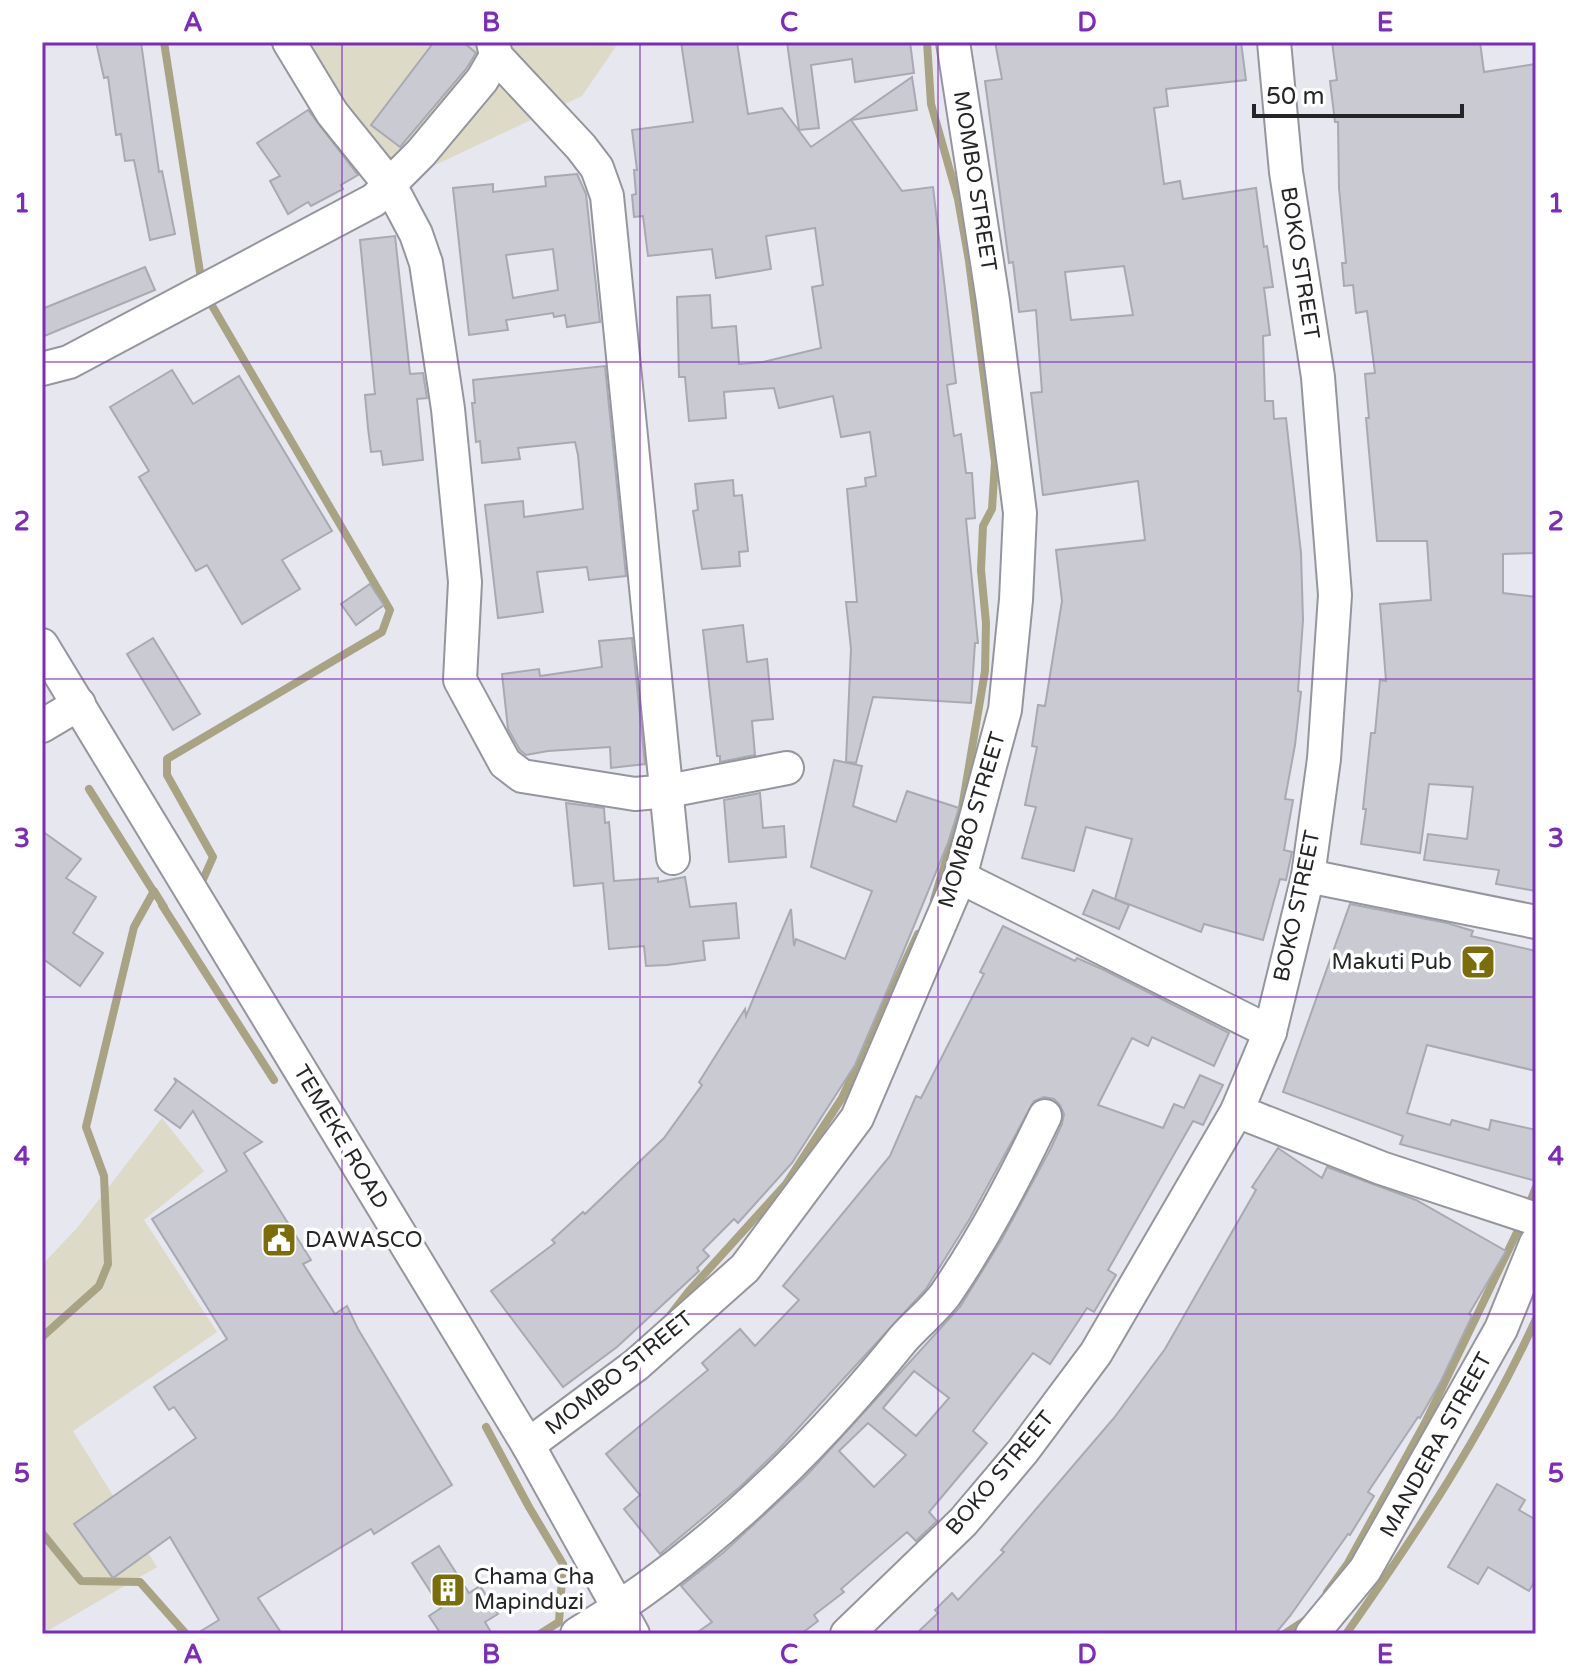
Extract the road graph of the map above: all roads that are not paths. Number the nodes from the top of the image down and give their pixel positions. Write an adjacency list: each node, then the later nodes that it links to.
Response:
1 (289, 42): 5 (street)
2 (953, 42): 14 (street, MOMBO STREET)
3 (1274, 42): 13 (street, BOKO STREET)
4 (495, 49): 5 (street); 11 (street)
5 (390, 185): 6 (street); 11 (street)
6 (42, 369)
7 (42, 645): 8 (street, TEMEKE ROAD)
8 (79, 704): 9 (street); 21 (street, TEMEKE ROAD)
9 (42, 726)
10 (787, 768): 11 (street)
11 (668, 791): 12 (street)
12 (673, 858)
13 (1308, 876): 15 (street); 16 (street, BOKO STREET)
14 (960, 877): 16 (street); 21 (street, MOMBO STREET)
15 (1536, 922)
16 (1270, 1032): 17 (street, BOKO STREET)
17 (1237, 1111): 19 (street); 24 (street, BOKO STREET)
18 (1045, 1116): 22 (street)
19 (1536, 1219)
20 (1536, 1243): 25 (street, MANDERA STREET)
21 (528, 1445): 22 (street, TEMEKE ROAD)
22 (625, 1622): 23 (street)
23 (577, 1634)
24 (847, 1634)
25 (1312, 1634)

